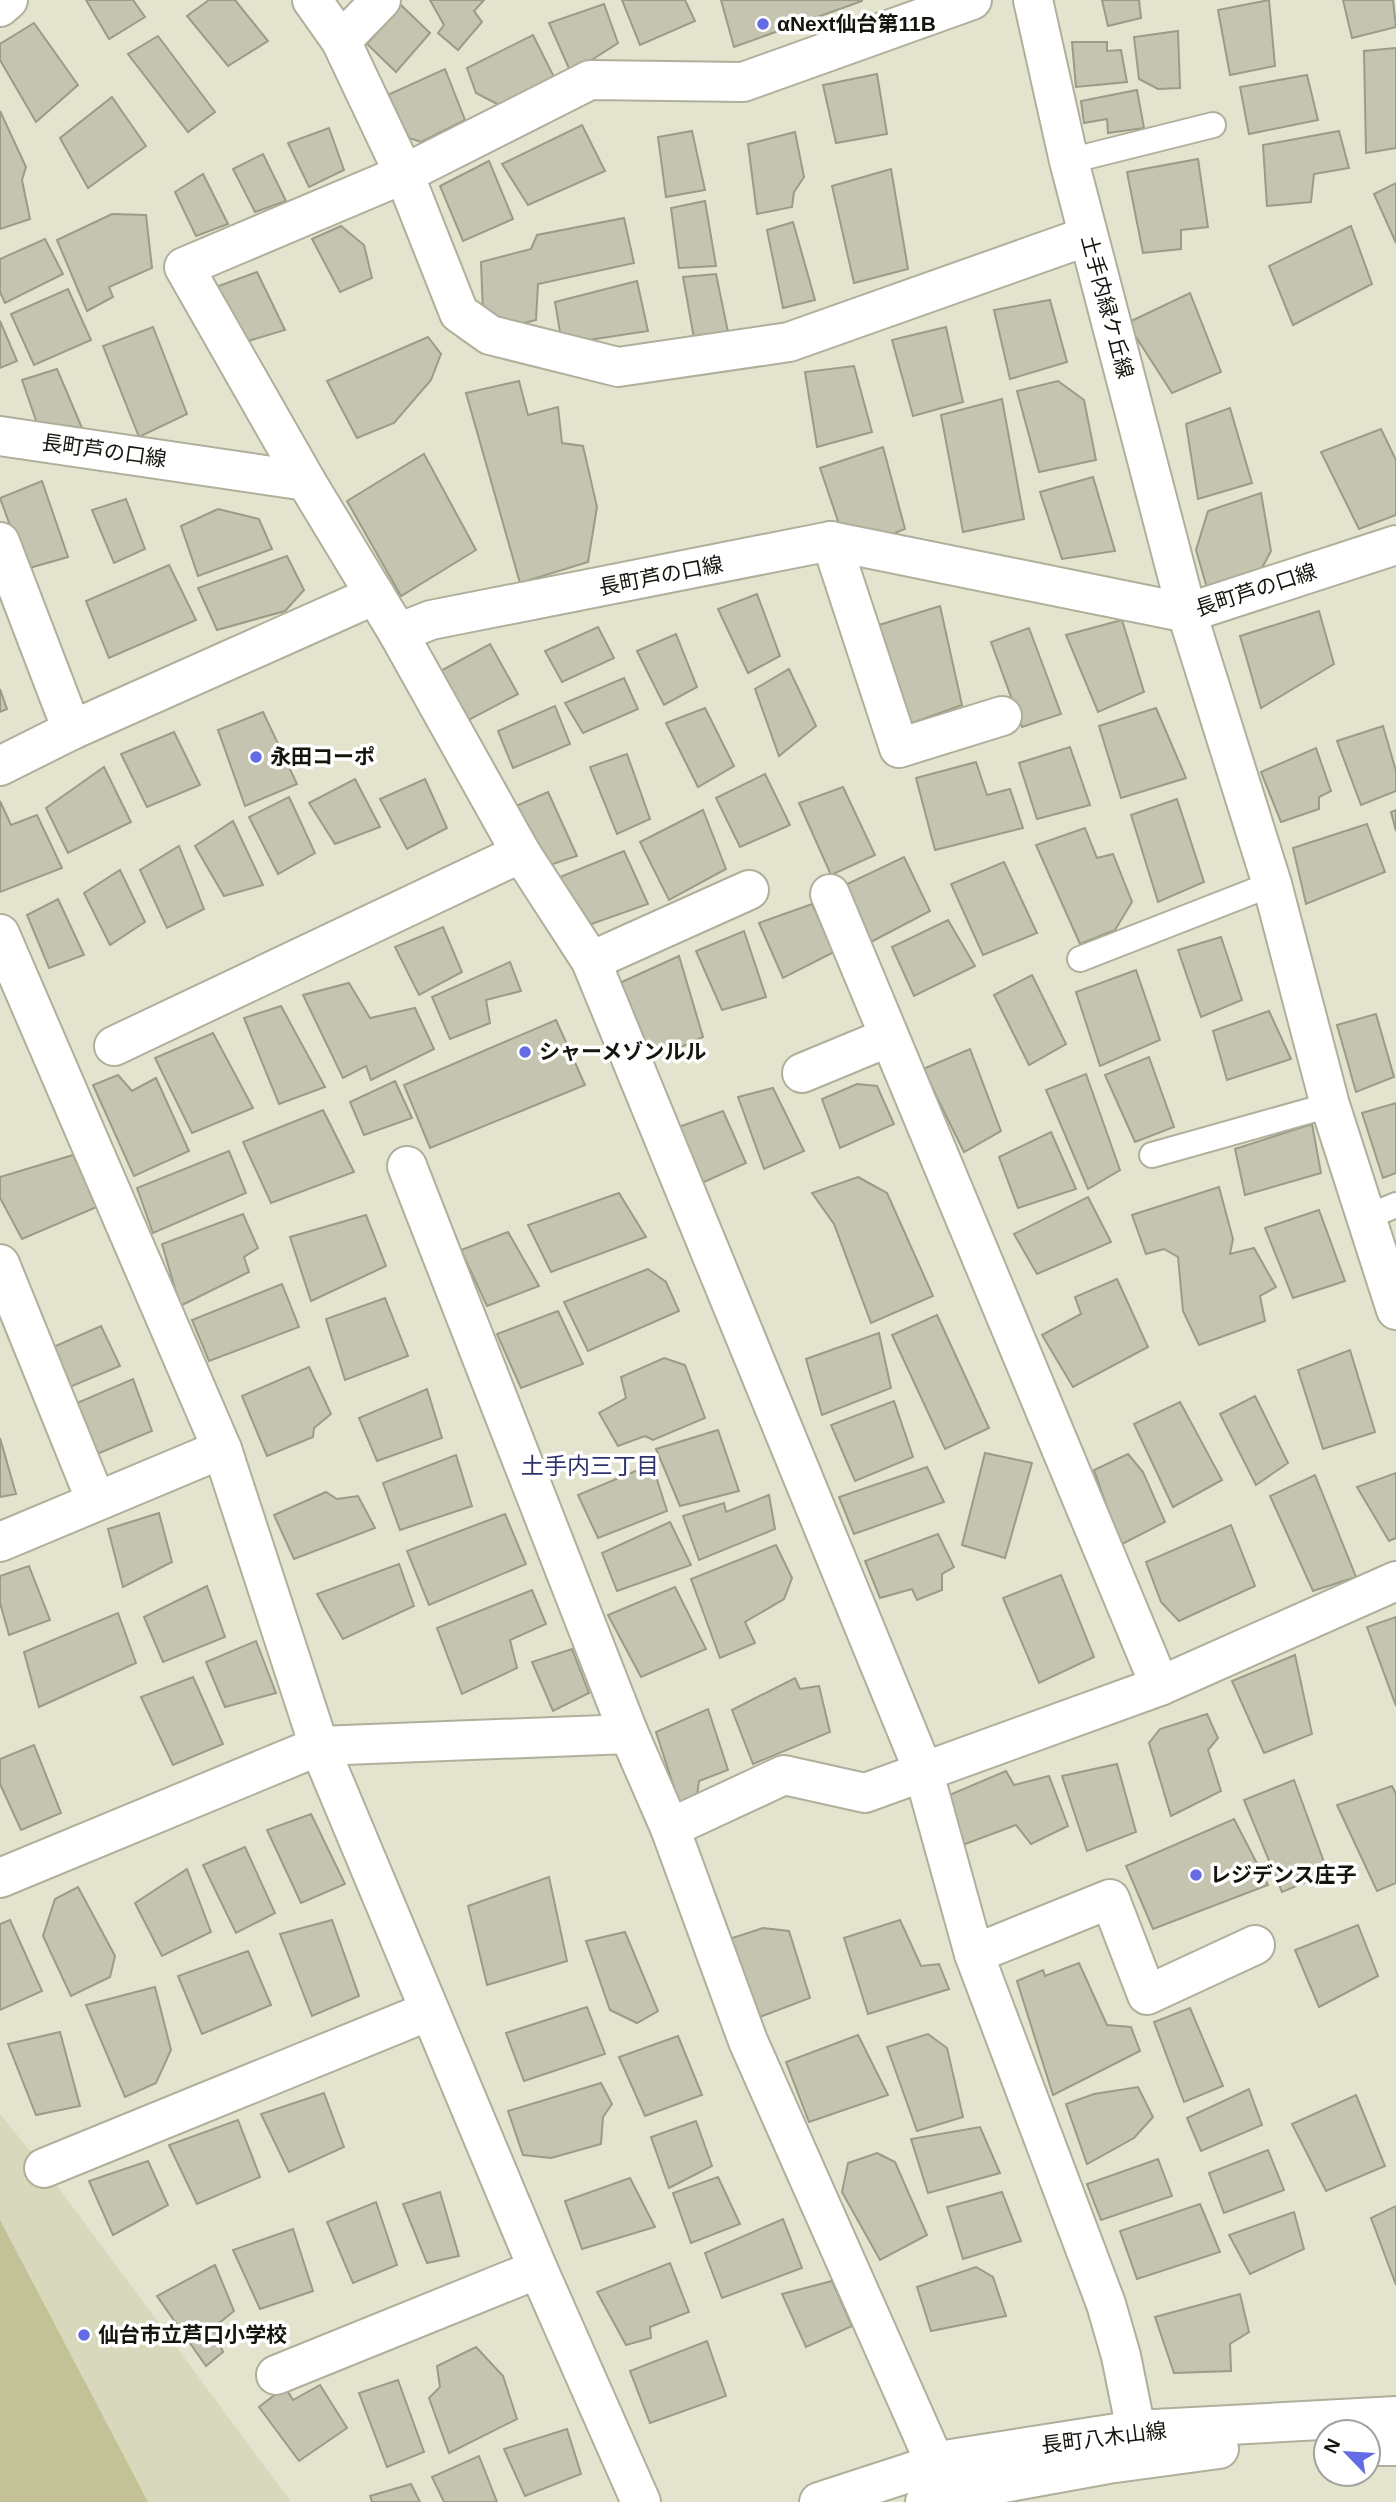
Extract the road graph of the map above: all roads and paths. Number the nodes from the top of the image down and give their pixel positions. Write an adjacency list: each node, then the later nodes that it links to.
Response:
1 (312, 0): 5 (street)
2 (381, 0): 5 (street)
3 (972, 0): 8 (street)
4 (1032, 0): 7 (street, 土手内緑ケ丘線)
5 (341, 41): 8 (street)
6 (1213, 125): 7 (lane)
7 (1069, 161): 9 (street, 土手内緑ケ丘線)
8 (404, 174): 9 (street); 11 (street)
9 (1088, 236): 16 (street, 土手内緑ケ丘線)
10 (0, 436): 11 (street, 長町芦の口線)
11 (306, 481): 15 (street)
12 (831, 541): 16 (street, 長町芦の口線); 17 (street, 長町芦の口線); 18 (street)
13 (0, 542): 19 (street)
14 (1396, 545): 16 (street, 長町芦の口線)
15 (375, 595): 17 (street); 19 (street)
16 (1187, 612): 22 (street, 土手内緑ケ丘線)
17 (398, 633): 21 (street)
18 (1002, 716)
19 (72, 730): 20 (street)
20 (0, 766)
21 (521, 853): 27 (street); 29 (street)
22 (1272, 884): 26 (lane); 31 (street, 土手内緑ケ丘線)
23 (749, 890): 27 (street)
24 (830, 894): 28 (street)
25 (0, 934): 37 (street)
26 (1080, 958)
27 (591, 961): 44 (street)
28 (889, 1037): 30 (street); 41 (street)
29 (114, 1046)
30 (802, 1073)
31 (1330, 1105): 32 (lane); 34 (street, 土手内緑ケ丘線)
32 (1152, 1155)
33 (407, 1166): 42 (street)
34 (1382, 1211): 36 (street, 土手内緑ケ丘線)
35 (0, 1264): 38 (street)
36 (1396, 1310)
37 (222, 1449): 38 (street); 43 (street)
38 (96, 1501): 39 (street)
39 (0, 1542)
40 (1396, 1581): 41 (street)
41 (1160, 1686): 44 (street)
42 (629, 1734): 43 (street); 45 (street)
43 (319, 1746): 46 (street); 49 (street)
44 (923, 1770): 45 (street); 48 (street)
45 (670, 1828): 56 (street)
46 (0, 1878)
47 (1255, 1945): 48 (street)
48 (974, 1954): 54 (street)
49 (429, 2011): 50 (street); 51 (street)
50 (44, 2168)
51 (538, 2269): 52 (street); 57 (street)
52 (276, 2375)
53 (1396, 2416): 54 (street, 長町八木山線)
54 (1136, 2430): 56 (street, 長町八木山線)
55 (1312, 2446): 59 (street)
56 (936, 2465): 58 (street, 長町八木山線)
57 (641, 2502)
58 (818, 2502)
59 (925, 2502)

